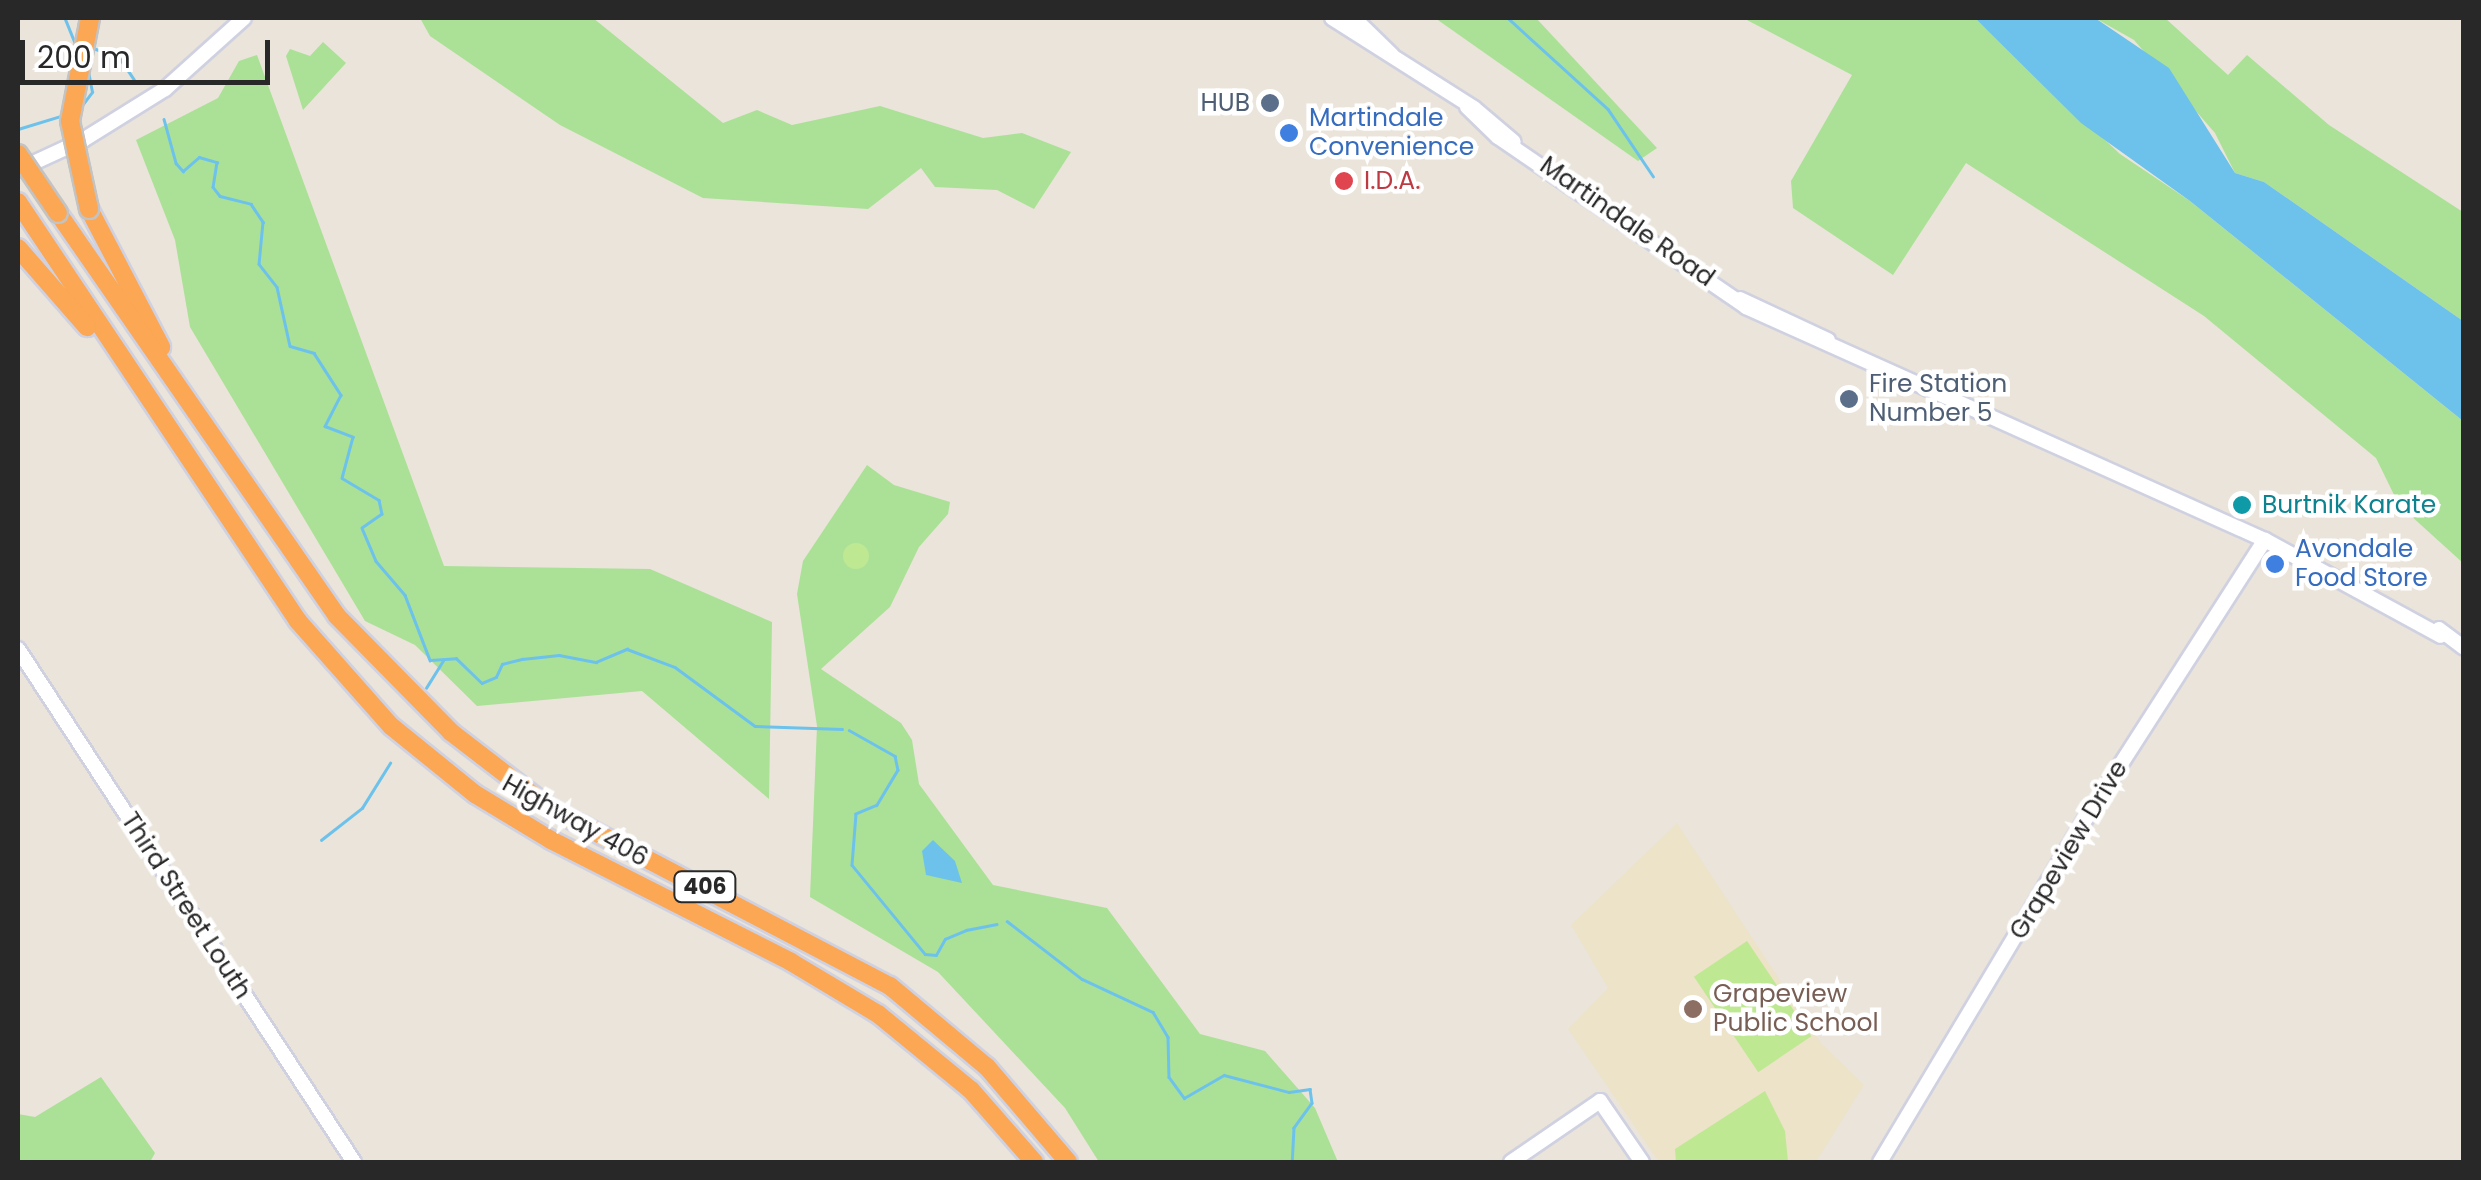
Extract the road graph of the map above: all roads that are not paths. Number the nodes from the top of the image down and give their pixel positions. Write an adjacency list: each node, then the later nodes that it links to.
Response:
1 (90, 18): 11 (highway, bridge)
2 (243, 18): 7 (main road)
3 (1332, 18): 5 (main road, Martindale Road)
4 (1354, 18): 5 (main road, Martindale Road)
5 (1392, 55): 12 (main road, Martindale Road)
6 (18, 154): 11 (highway, bridge)
7 (18, 170)
8 (21, 208): 10 (highway)
9 (18, 248): 10 (highway)
10 (169, 434): 16 (highway, Highway 406 / 406)
11 (225, 455): 17 (highway, Highway 406 / 406)
12 (2265, 540): 13 (main road, Martindale Road); 20 (main road, Grapeview Drive)
13 (2464, 648)
14 (18, 650): 15 (main road, Third Street Louth)
15 (354, 1162)
16 (1034, 1162)
17 (1068, 1162)
18 (1511, 1162): 19 (main road)
19 (1642, 1162)
20 (1880, 1162)

